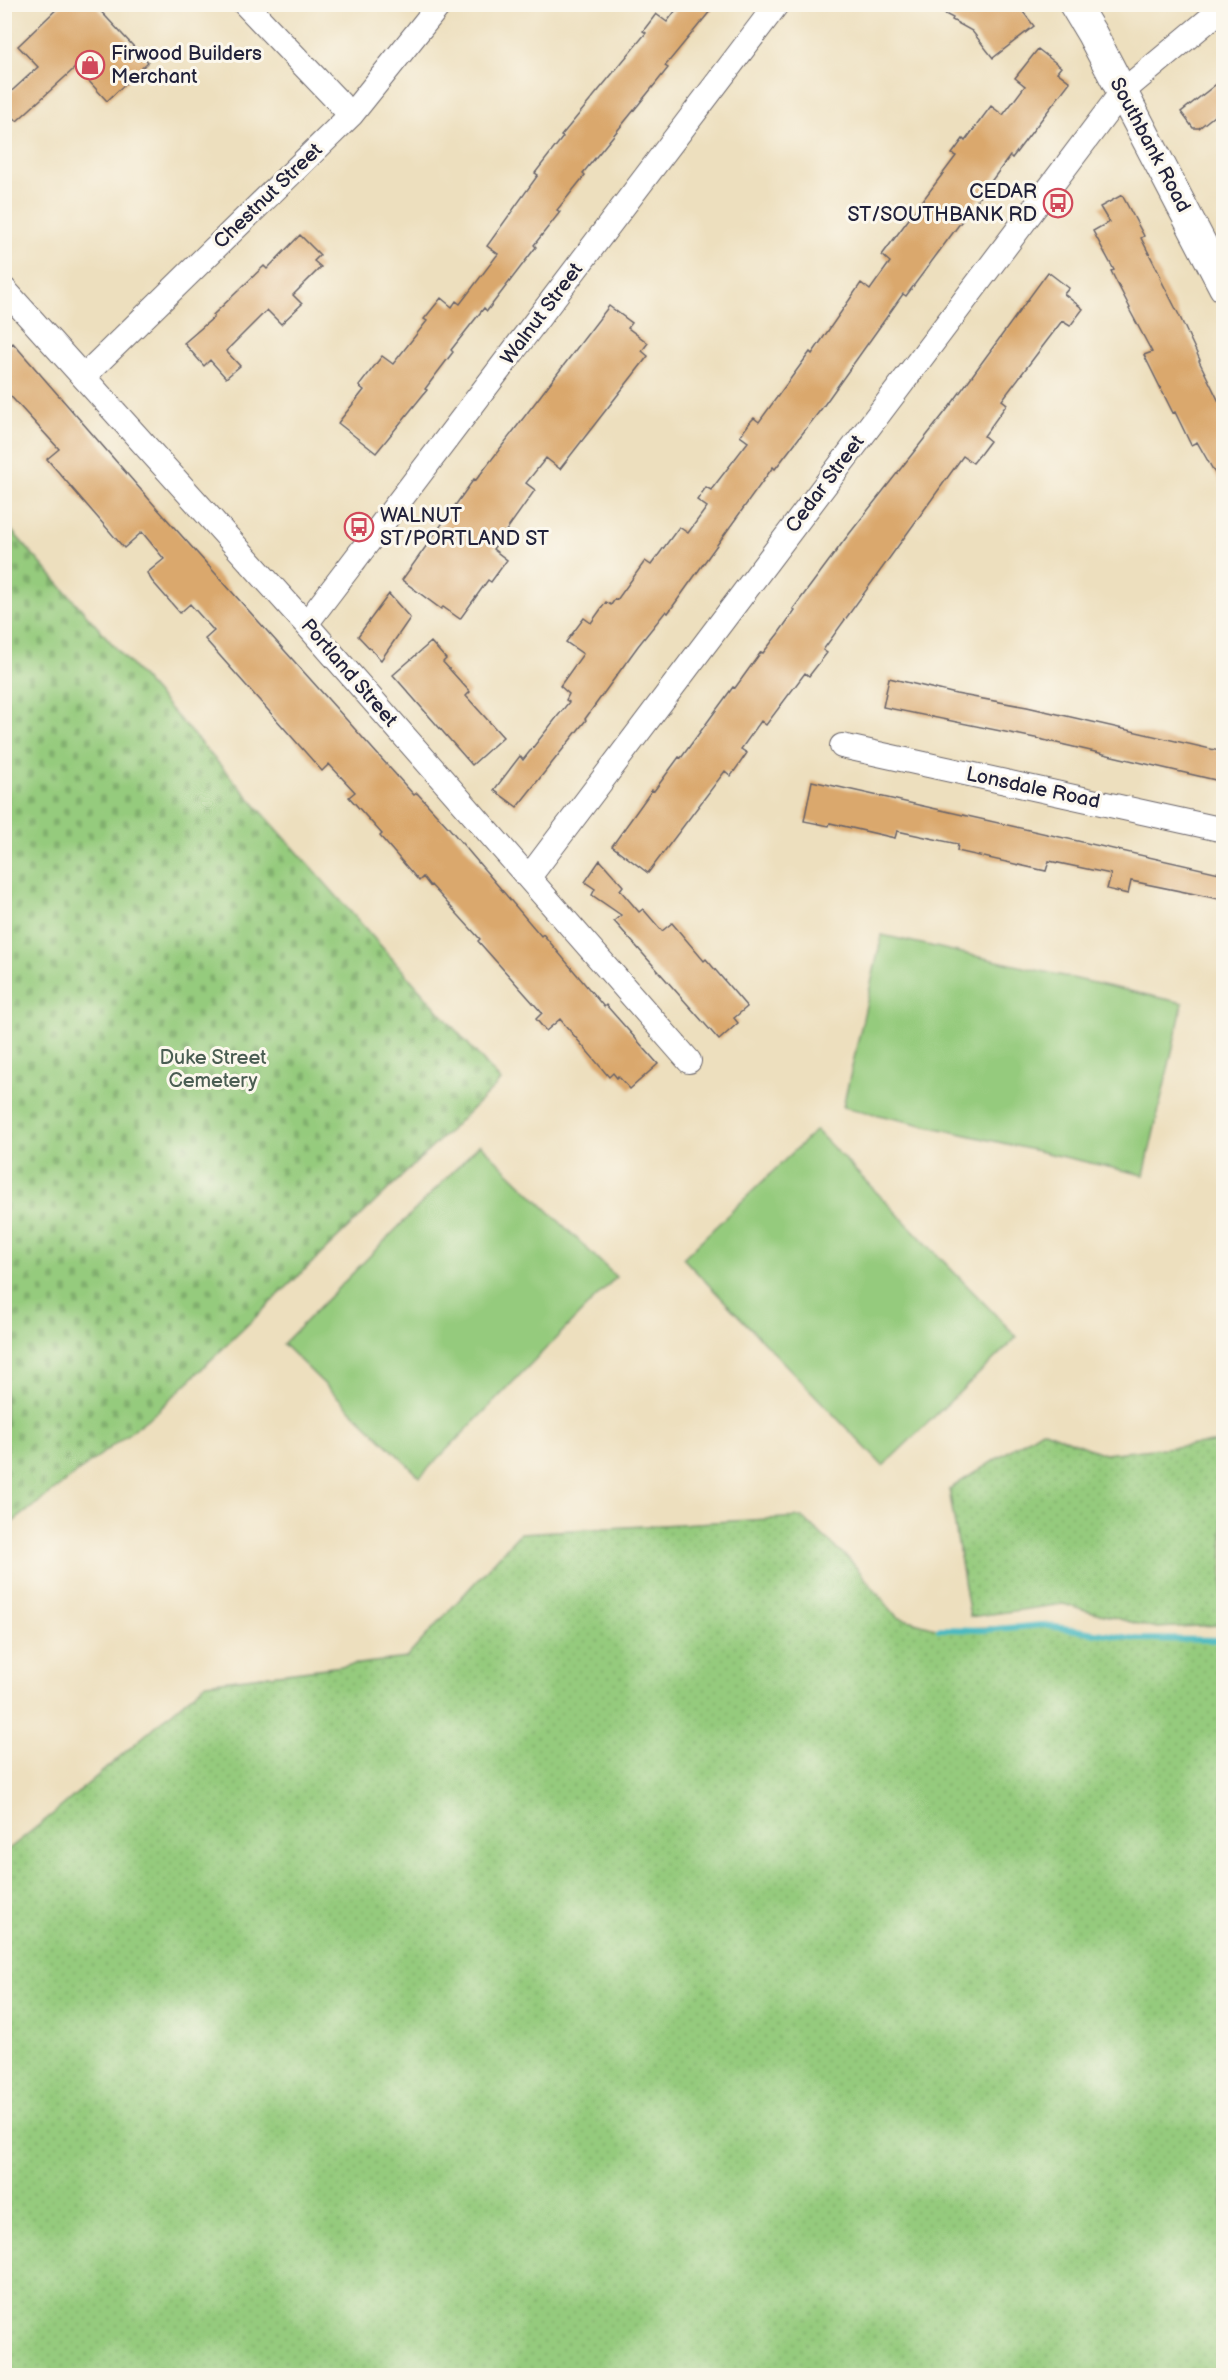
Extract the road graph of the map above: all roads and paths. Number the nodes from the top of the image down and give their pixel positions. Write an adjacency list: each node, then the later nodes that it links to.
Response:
1 (245, 4): 7 (street)
2 (440, 4): 7 (street, Chestnut Street)
3 (777, 4): 11 (street, Walnut Street)
4 (1074, 4): 6 (street, Southbank Road)
5 (1224, 7): 6 (street, Cedar Street)
6 (1122, 92): 8 (street, Southbank Road); 14 (street, Cedar Street)
7 (351, 115): 10 (street, Chestnut Street)
8 (1224, 287)
9 (4, 289): 10 (street, Portland Street)
10 (84, 376): 11 (street, Portland Street)
11 (306, 624): 14 (street, Portland Street)
12 (842, 746): 13 (street, Lonsdale Road)
13 (1224, 830)
14 (529, 877): 15 (street, Portland Street)
15 (689, 1061)

